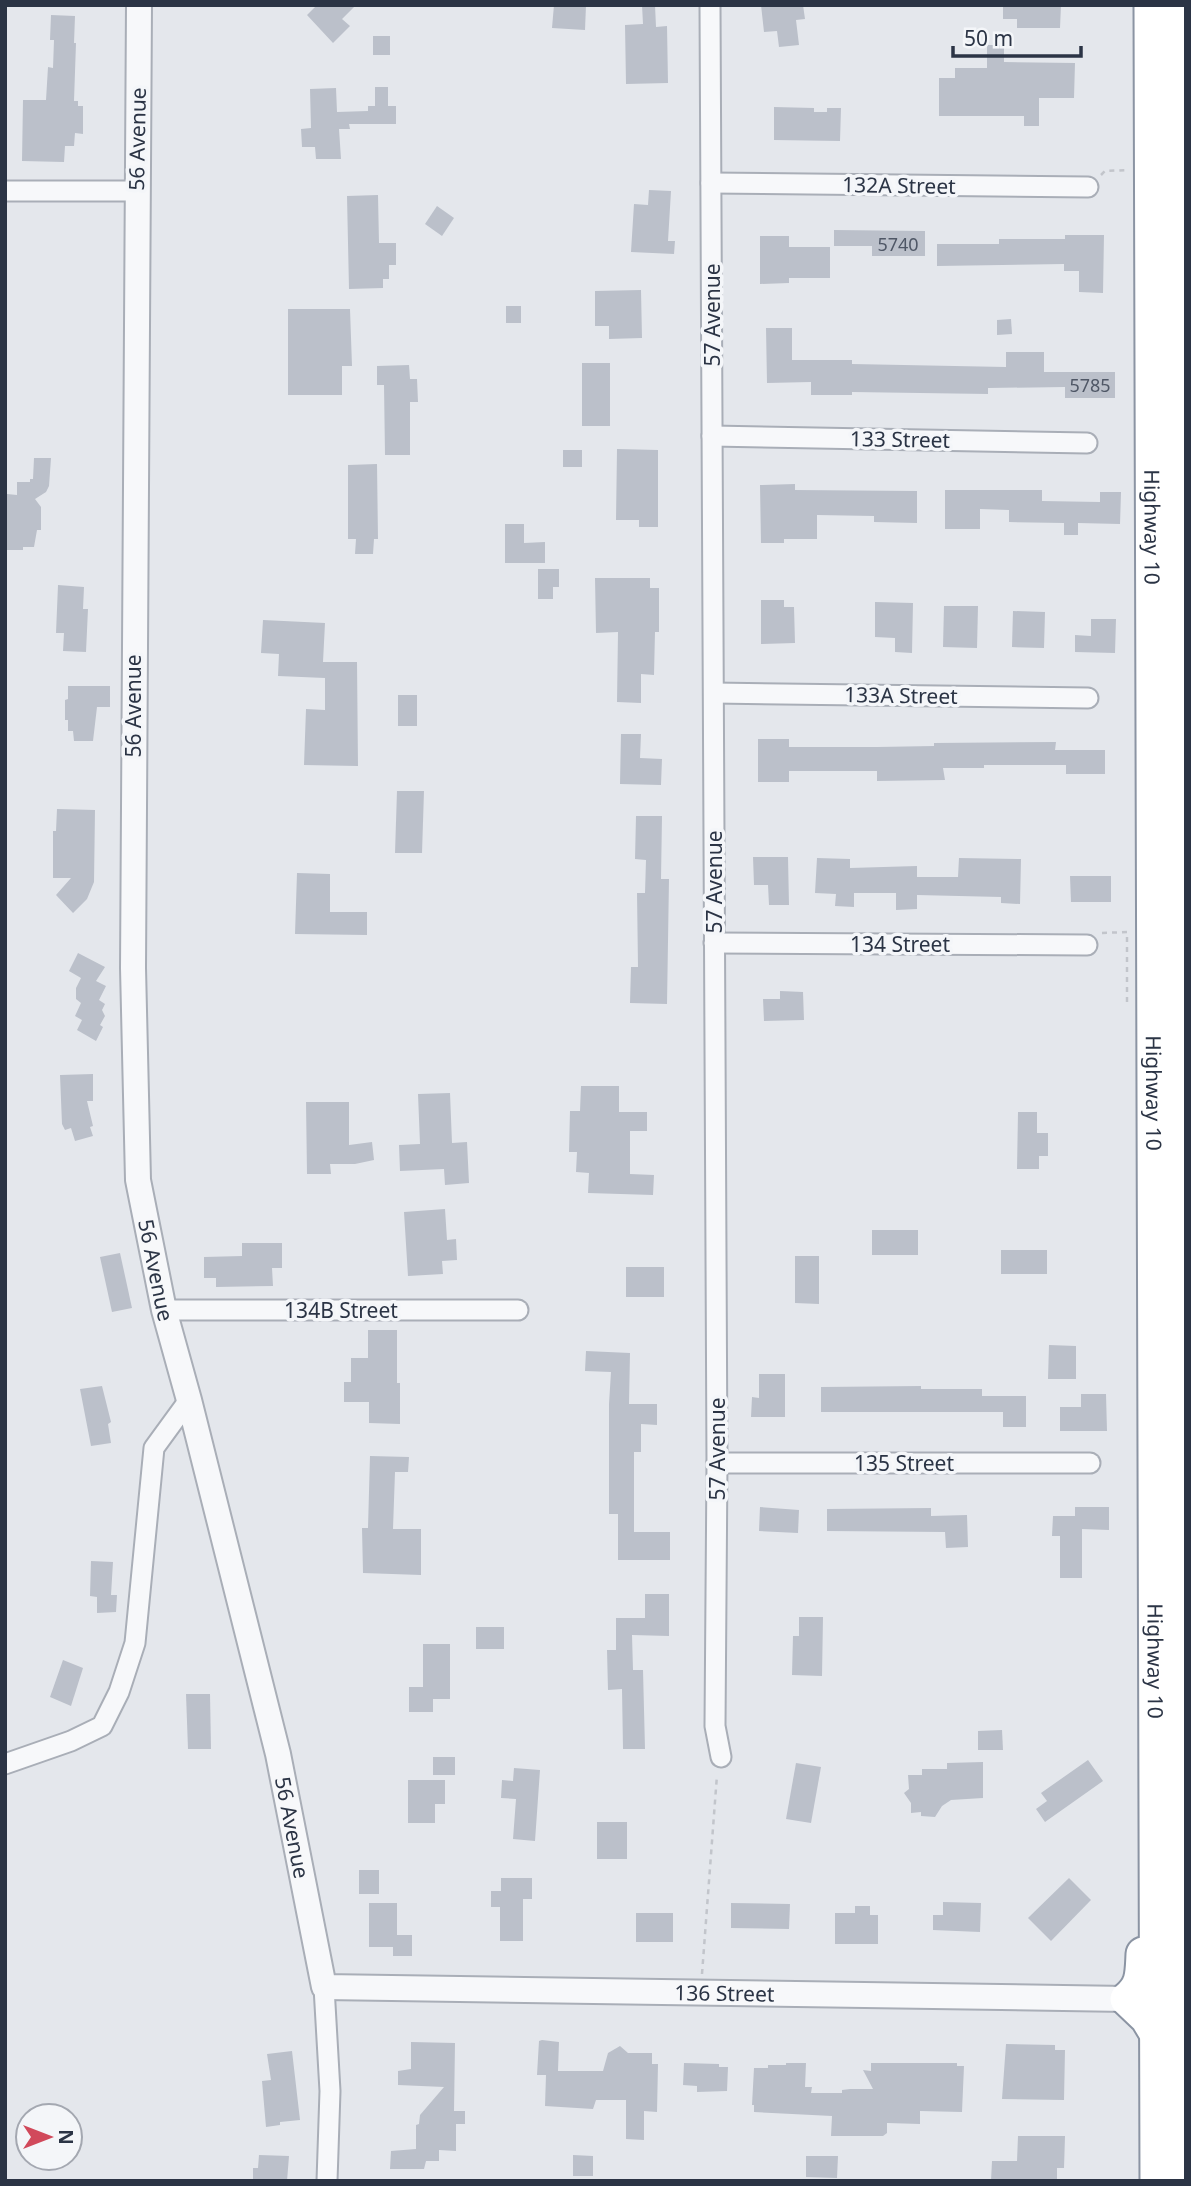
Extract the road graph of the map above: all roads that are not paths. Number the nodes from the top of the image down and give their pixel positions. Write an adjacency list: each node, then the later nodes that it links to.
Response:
1 (139, 5): 8 (street, 56 Avenue)
2 (710, 5): 6 (street, 57 Avenue)
3 (1151, 5): 20 (highway, Highway 10)
4 (1177, 5): 23 (highway, Highway 10)
5 (1093, 182): 6 (street, 132A Street)
6 (711, 183): 9 (street, 57 Avenue)
7 (5, 191): 8 (street)
8 (137, 191): 15 (street, 56 Avenue)
9 (712, 436): 10 (street, 133 Street); 11 (street, 57 Avenue)
10 (1087, 443)
11 (714, 693): 12 (street, 133A Street); 14 (street, 57 Avenue)
12 (1087, 698)
13 (1094, 939): 14 (street, 134 Street)
14 (714, 943): 18 (street, 57 Avenue)
15 (164, 1310): 16 (street, 134B Street); 17 (street, 56 Avenue)
16 (518, 1310)
17 (189, 1400): 21 (street); 24 (street, 56 Avenue)
18 (717, 1463): 19 (street, 135 Street); 22 (street, 57 Avenue)
19 (1090, 1463)
20 (1155, 1735): 25 (highway); 26 (highway, Highway 10)
21 (5, 1764)
22 (719, 1766)
23 (1183, 1967): 29 (highway, Highway 10)
24 (324, 1987): 25 (street, 136 Street); 27 (street, 56 Avenue)
25 (1127, 2000): 26 (highway)
26 (1156, 2032): 28 (highway, Highway 10)
27 (327, 2181)
28 (1157, 2181)
29 (1183, 2181)

